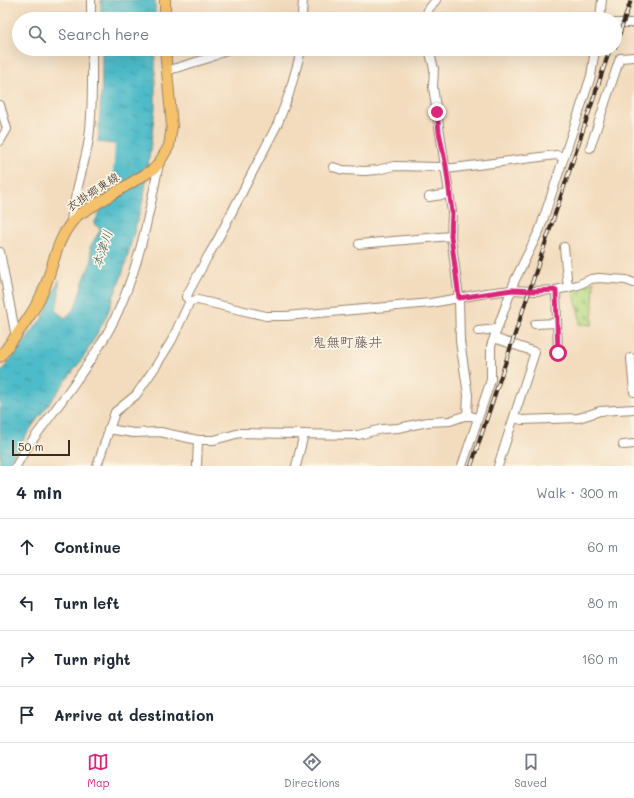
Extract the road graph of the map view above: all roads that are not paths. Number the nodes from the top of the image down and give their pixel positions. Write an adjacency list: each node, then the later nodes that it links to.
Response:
1 (90, 0): 6 (street)
2 (165, 0): 7 (main road)
3 (303, 0): 8 (street)
4 (436, 0): 9 (street)
5 (602, 0): 10 (street)
6 (91, 12)
7 (165, 12)
8 (302, 12)
9 (427, 12)
10 (601, 12)
11 (622, 23): 12 (street)
12 (634, 23)
13 (92, 56): 30 (street)
14 (165, 56): 20 (main road, 衣掛郷東線)
15 (213, 56): 20 (street)
16 (300, 56): 41 (street)
17 (431, 56): 27 (street)
18 (594, 56): 24 (street)
19 (634, 57): 23 (street)
20 (166, 71): 25 (main road, 衣掛郷東線)
21 (0, 105): 22 (street)
22 (0, 141)
23 (590, 148)
24 (564, 157): 27 (street); 38 (street)
25 (156, 166): 30 (main road, 衣掛郷東線); 61 (street)
26 (333, 168): 27 (street)
27 (446, 168): 28 (street)
28 (449, 194): 29 (street); 31 (street)
29 (429, 196)
30 (74, 218): 46 (main road, 衣掛郷東線)
31 (451, 236): 32 (street); 40 (street)
32 (359, 244)
33 (564, 246): 37 (street)
34 (0, 252): 36 (street)
35 (634, 283): 37 (street)
36 (4, 288): 46 (street)
37 (568, 288): 39 (street)
38 (512, 290): 39 (street); 40 (street); 44 (street)
39 (556, 290): 42 (street)
40 (459, 298): 41 (street); 53 (street)
41 (190, 301): 56 (street)
42 (557, 323): 43 (street); 48 (street)
43 (535, 324)
44 (497, 330): 45 (street); 47 (street)
45 (478, 332)
46 (16, 337): 49 (main road, 衣掛郷東線)
47 (494, 338): 54 (street); 55 (street)
48 (558, 353)
49 (0, 357)
50 (631, 358): 51 (street)
51 (634, 392)
52 (634, 409): 55 (street)
53 (467, 415): 54 (street); 57 (street)
54 (478, 418): 65 (street)
55 (514, 418): 66 (street)
56 (108, 430): 58 (street); 62 (street)
57 (304, 434): 58 (street); 64 (street)
58 (198, 440): 63 (street)
59 (634, 444): 60 (street)
60 (623, 445)
61 (16, 466)
62 (97, 466)
63 (197, 466)
64 (296, 466)
65 (462, 466)
66 (498, 466)

